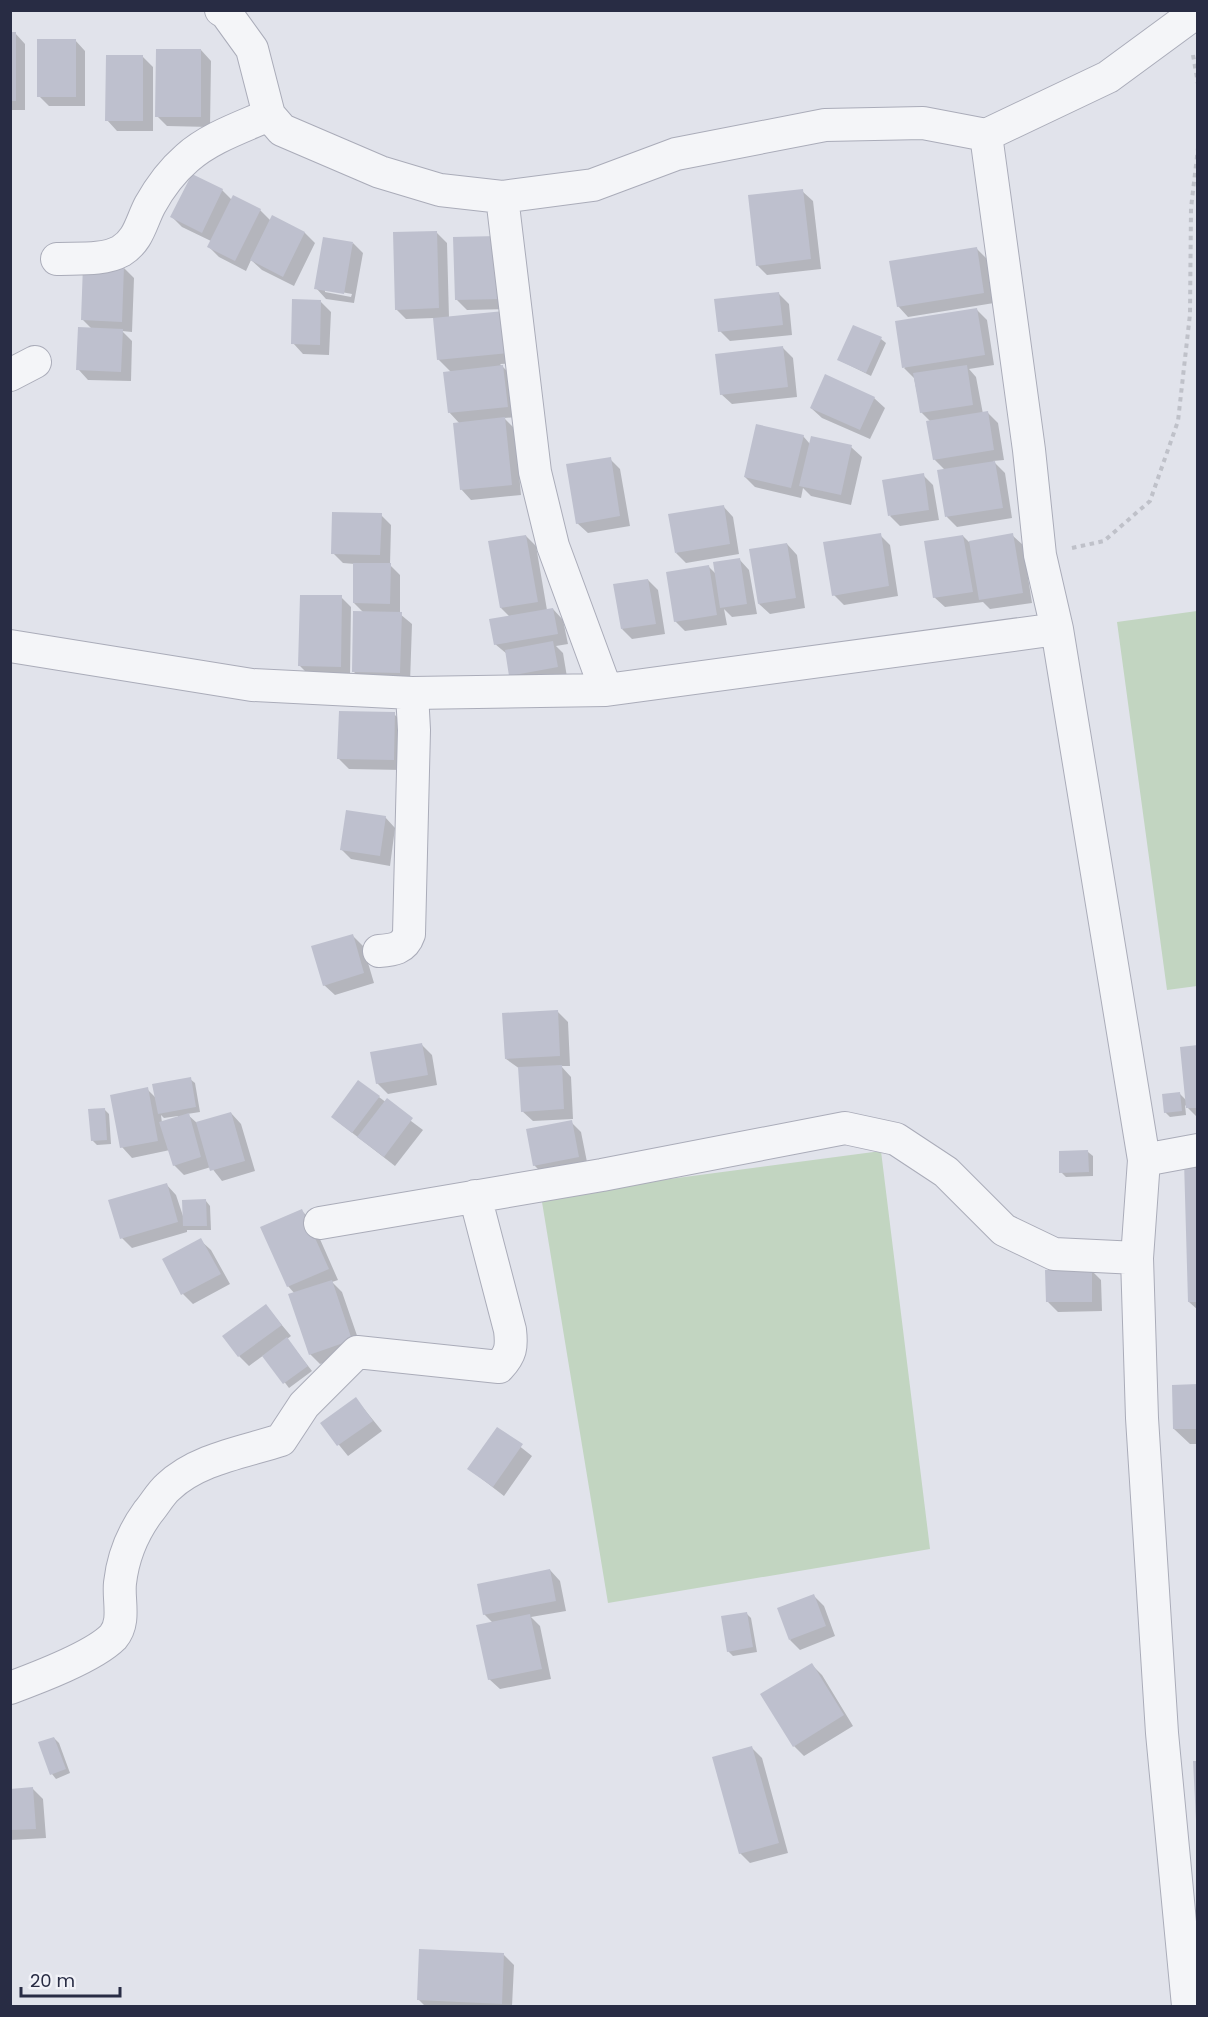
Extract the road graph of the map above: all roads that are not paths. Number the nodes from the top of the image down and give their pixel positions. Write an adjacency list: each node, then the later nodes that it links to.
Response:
1 (221, 10): 3 (street)
2 (1188, 10): 4 (street)
3 (269, 116): 5 (street); 6 (street)
4 (986, 135): 5 (street); 7 (street)
5 (502, 197): 9 (street)
6 (57, 259)
7 (1056, 629): 9 (street); 13 (street)
8 (10, 646): 10 (street)
9 (606, 690): 10 (street)
10 (412, 693): 11 (street)
11 (379, 951)
12 (1197, 1150): 13 (street)
13 (1144, 1160): 16 (street)
14 (475, 1196): 15 (street); 16 (street); 17 (street)
15 (320, 1223)
16 (1137, 1258): 18 (street)
17 (10, 1688)
18 (1188, 2007)

